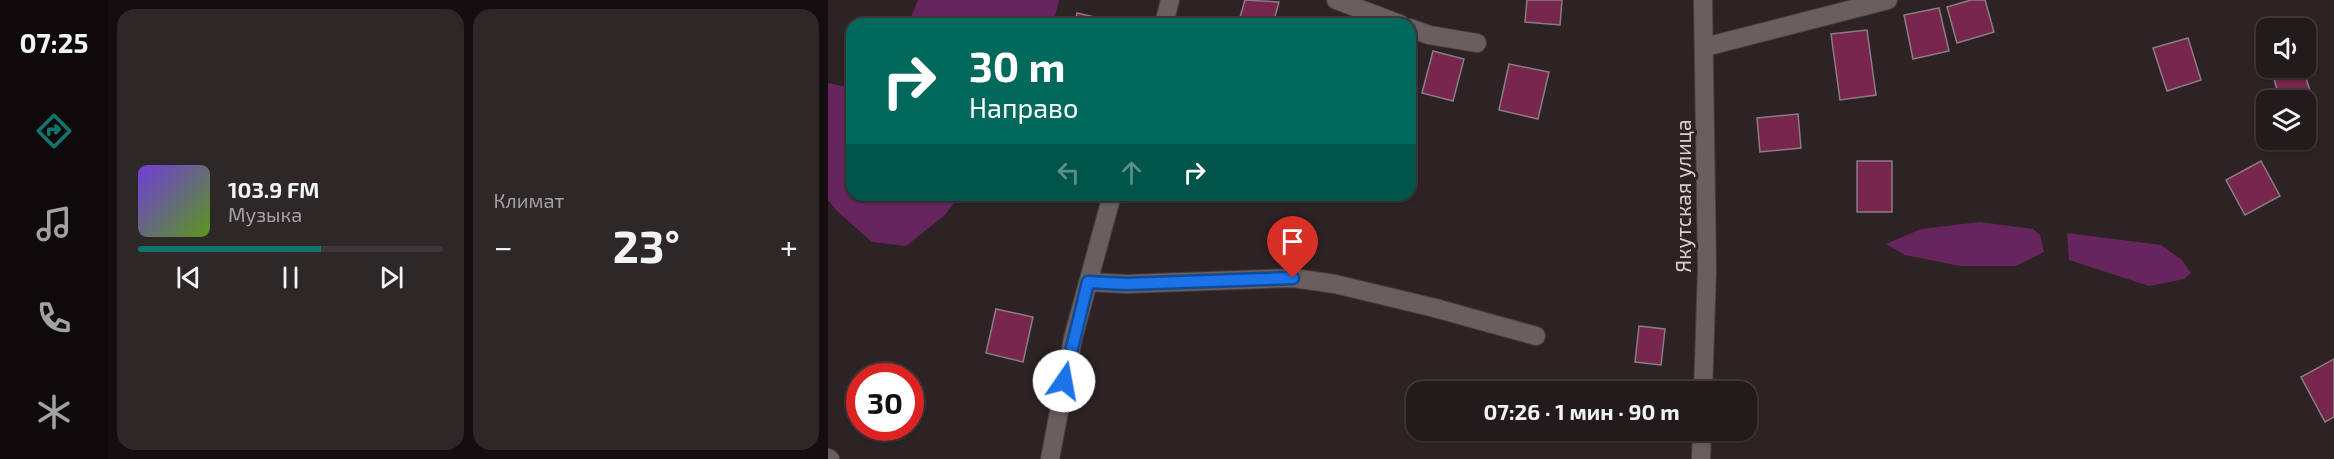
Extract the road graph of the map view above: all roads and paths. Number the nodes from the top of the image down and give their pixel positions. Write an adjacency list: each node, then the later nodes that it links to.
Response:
1 (1170, 0): 5 (street)
2 (1336, 0): 6 (street)
3 (1703, 0): 9 (street, Якутская улица)
4 (1888, 0): 9 (street)
5 (1166, 18)
6 (1384, 18)
7 (1416, 30): 8 (street)
8 (1477, 43)
9 (1705, 47): 13 (street, Якутская улица)
10 (1110, 201): 11 (street)
11 (1088, 282): 12 (street); 15 (street)
12 (1536, 336)
13 (1703, 381)
14 (1702, 441): 16 (street)
15 (1050, 459)
16 (1701, 459)

